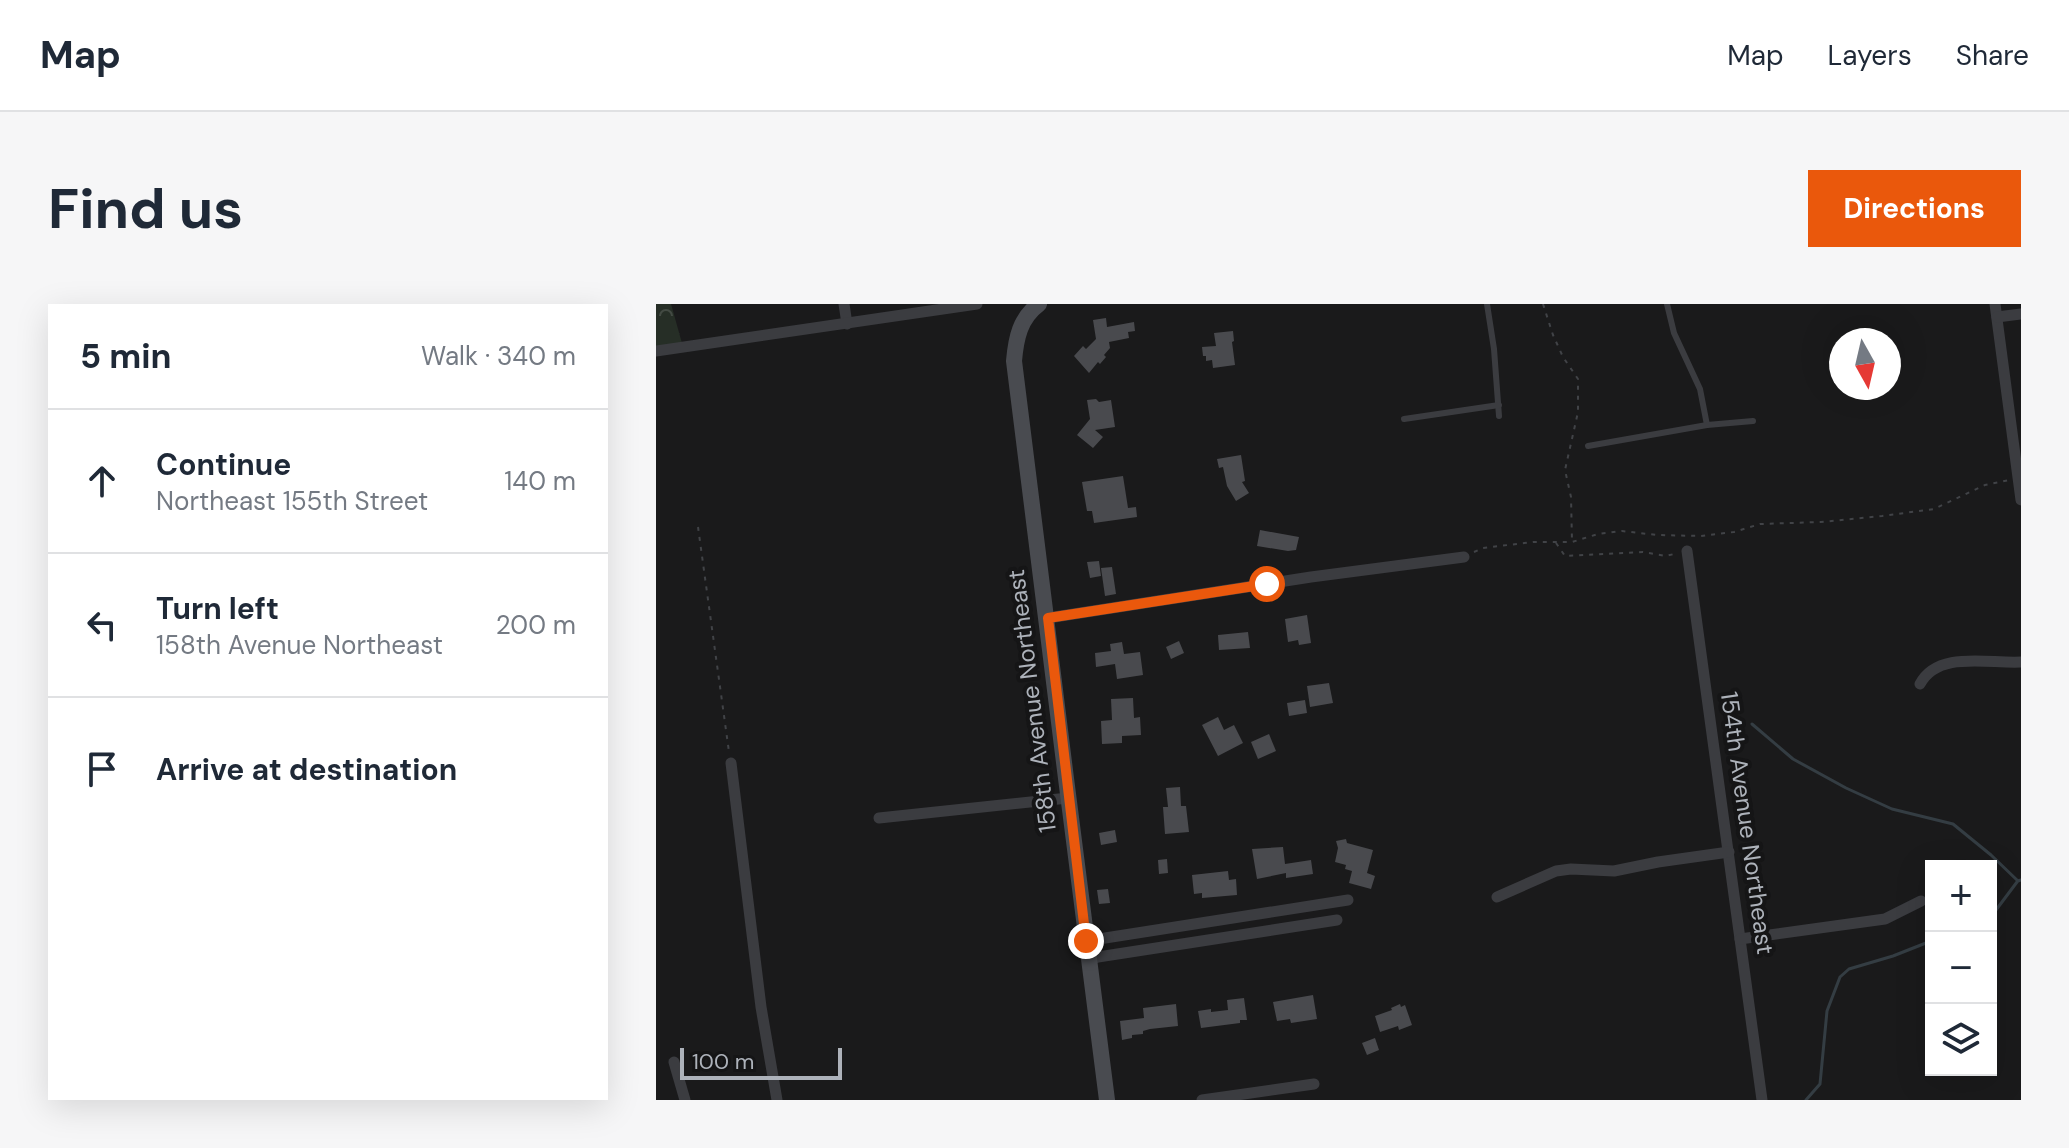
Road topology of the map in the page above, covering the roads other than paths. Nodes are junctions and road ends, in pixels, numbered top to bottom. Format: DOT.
graph roads {
  1 [pos="844,304"];
  2 [pos="977,304"];
  3 [pos="1039,304"];
  4 [pos="1487,304"];
  5 [pos="1667,304"];
  6 [pos="1996,310"];
  7 [pos="2021,314"];
  8 [pos="847,324"];
  9 [pos="656,351"];
  10 [pos="1499,405"];
  11 [pos="1499,416"];
  12 [pos="1404,419"];
  13 [pos="1753,421"];
  14 [pos="1707,425"];
  15 [pos="1588,446"];
  16 [pos="2021,500"];
  17 [pos="1687,551"];
  18 [pos="1464,557"];
  19 [pos="1048,618"];
  20 [pos="2021,662"];
  21 [pos="1920,684"];
  22 [pos="731,763"];
  23 [pos="1068,798"];
  24 [pos="879,818"];
  25 [pos="1729,852"];
  26 [pos="1497,897"];
  27 [pos="1348,900"];
  28 [pos="1921,901"];
  29 [pos="1337,920"];
  30 [pos="1740,939"];
  31 [pos="1086,941"];
  32 [pos="1088,961"];
  33 [pos="674,1062"];
  34 [pos="1314,1084"];
  35 [pos="685,1100"];
  36 [pos="777,1100"];
  37 [pos="1107,1100"];
  38 [pos="1202,1100"];
  39 [pos="1762,1100"];
  1 -- 8 [label="street"];
  2 -- 8 [label="street"];
  3 -- 19 [label="street, 158th Avenue Northeast"];
  4 -- 10 [label="lane"];
  5 -- 14 [label="lane"];
  6 -- 7 [label="street"];
  6 -- 16 [label="street"];
  8 -- 9 [label="street"];
  10 -- 11 [label="lane"];
  10 -- 12 [label="lane"];
  13 -- 14 [label="lane"];
  14 -- 15 [label="lane"];
  17 -- 25 [label="street, 154th Avenue Northeast"];
  18 -- 19 [label="street"];
  19 -- 23 [label="street, 158th Avenue Northeast"];
  20 -- 21 [label="street"];
  22 -- 36 [label="street"];
  23 -- 24 [label="street"];
  23 -- 31 [label="street, 158th Avenue Northeast"];
  25 -- 26 [label="street"];
  25 -- 30 [label="street, 154th Avenue Northeast"];
  27 -- 31 [label="street"];
  28 -- 30 [label="street"];
  29 -- 32 [label="street"];
  30 -- 39 [label="street, 154th Avenue Northeast"];
  31 -- 32 [label="street, 158th Avenue Northeast"];
  32 -- 37 [label="street, 158th Avenue Northeast"];
  33 -- 35 [label="street"];
  34 -- 38 [label="street"];
}
